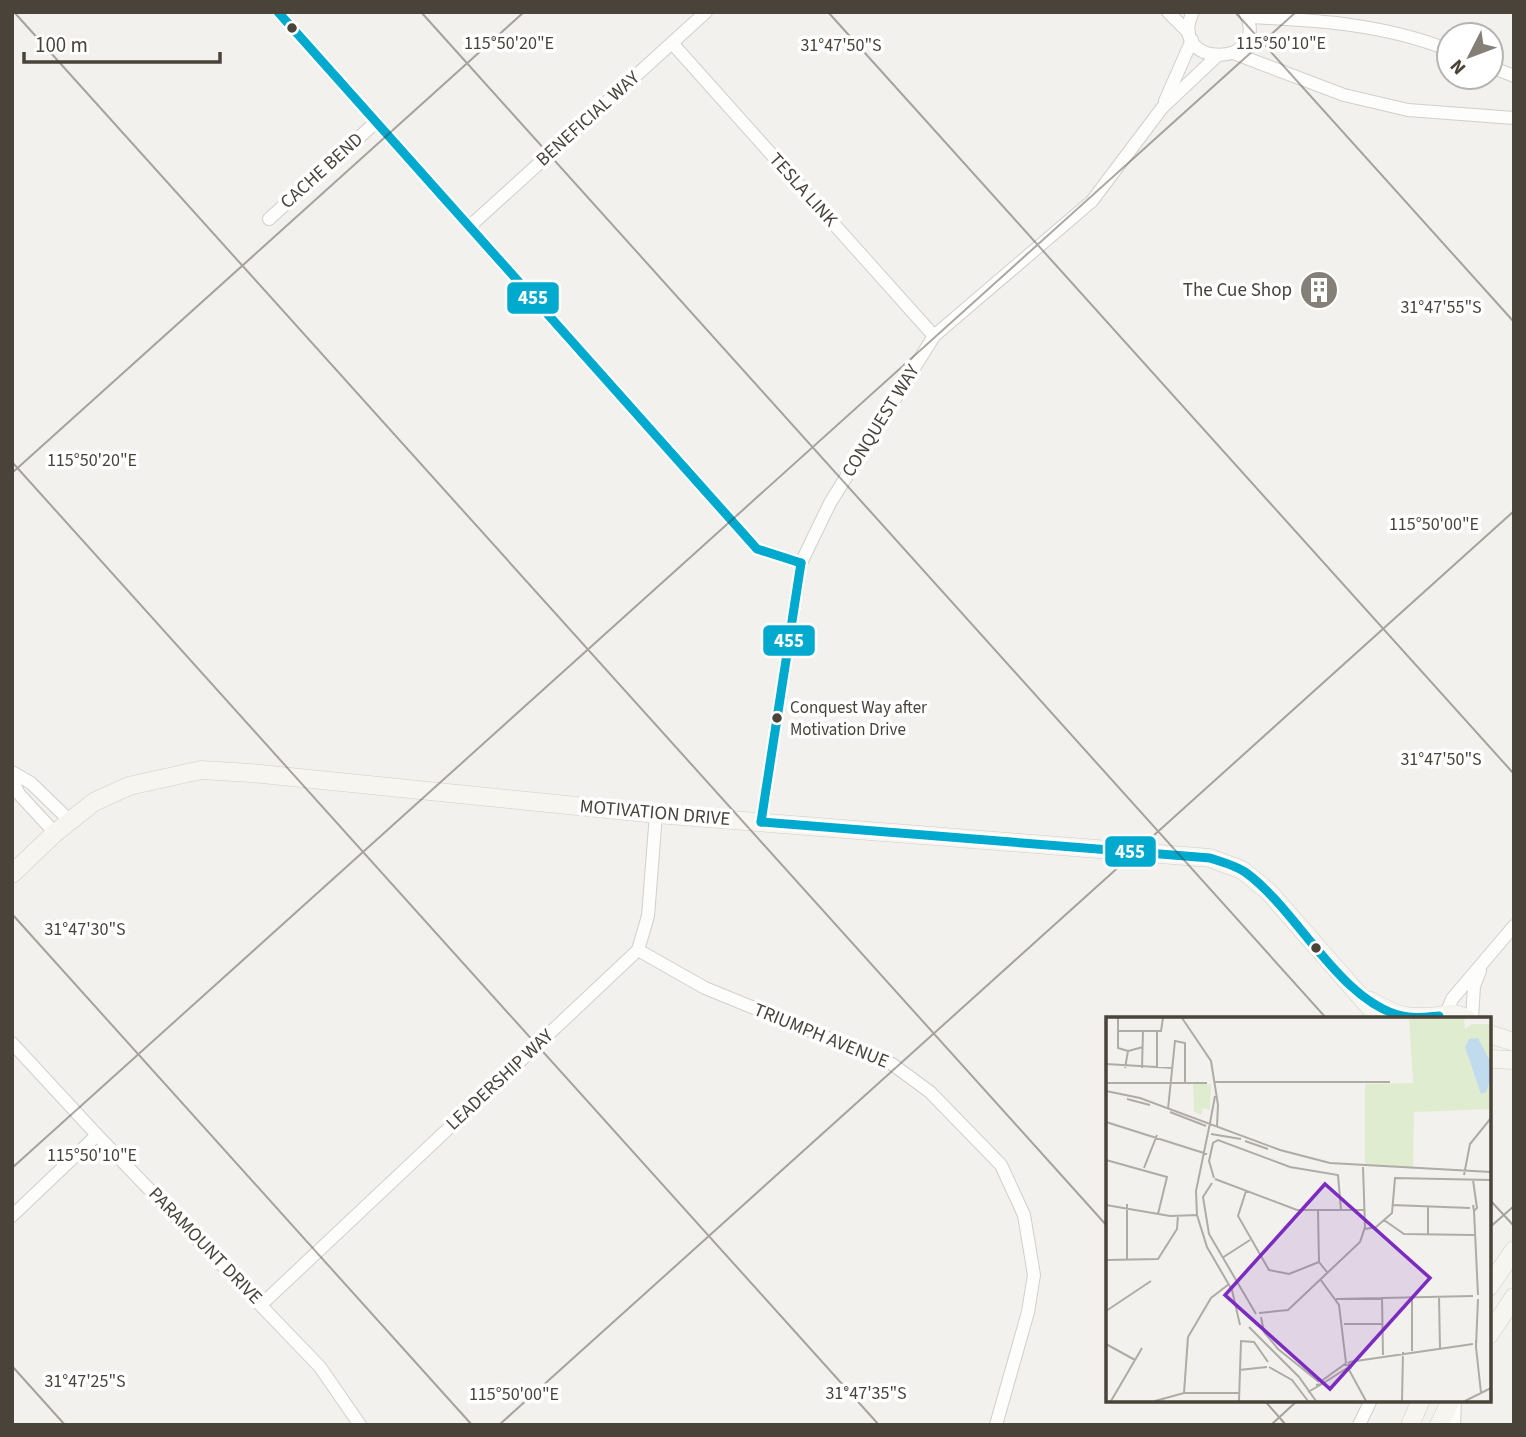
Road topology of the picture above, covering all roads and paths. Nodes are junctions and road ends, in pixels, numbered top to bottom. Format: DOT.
graph roads {
  1 [pos="278,12"];
  2 [pos="706,12"];
  3 [pos="1168,12"];
  4 [pos="1193,12"];
  5 [pos="1246,15"];
  6 [pos="1191,36"];
  7 [pos="672,43"];
  8 [pos="1435,45"];
  9 [pos="1233,53"];
  10 [pos="1216,57"];
  11 [pos="1162,108"];
  12 [pos="1514,118"];
  13 [pos="376,122"];
  14 [pos="269,219"];
  15 [pos="470,226"];
  16 [pos="933,336"];
  17 [pos="802,563"];
  18 [pos="12,772"];
  19 [pos="12,780"];
  20 [pos="656,814"];
  21 [pos="70,821"];
  22 [pos="761,822"];
  23 [pos="55,833"];
  24 [pos="12,874"];
  25 [pos="1514,926"];
  26 [pos="638,950"];
  27 [pos="1483,964"];
  28 [pos="1359,994"];
  29 [pos="1440,1016"];
  30 [pos="1378,1017"];
  31 [pos="1406,1017"];
  32 [pos="1466,1017"];
  33 [pos="1470,1017"];
  34 [pos="1491,1035"];
  35 [pos="1514,1042"];
  36 [pos="12,1044"];
  37 [pos="1491,1059"];
  38 [pos="1514,1060"];
  39 [pos="97,1135"];
  40 [pos="12,1216"];
  41 [pos="1514,1250"];
  42 [pos="1491,1284"];
  43 [pos="1514,1297"];
  44 [pos="262,1304"];
  45 [pos="1491,1332"];
  46 [pos="1370,1402"];
  47 [pos="1420,1402"];
  48 [pos="1452,1402"];
  49 [pos="1453,1402"];
  50 [pos="360,1425"];
  51 [pos="996,1425"];
  52 [pos="1359,1425"];
  53 [pos="1410,1425"];
  54 [pos="1438,1425"];
  55 [pos="1454,1425"];
  1 -- 13 [label="street"];
  2 -- 7 [label="street, BENEFICIAL WAY"];
  3 -- 6 [label="street"];
  4 -- 6 [label="street, CONQUEST WAY"];
  5 -- 8 [label="street"];
  5 -- 9 [label="street"];
  6 -- 10 [label="street"];
  6 -- 11 [label="street, CONQUEST WAY"];
  7 -- 15 [label="street, BENEFICIAL WAY"];
  7 -- 16 [label="street, TESLA LINK"];
  9 -- 10 [label="street"];
  9 -- 12 [label="street"];
  10 -- 11 [label="street, CONQUEST WAY"];
  11 -- 16 [label="street, CONQUEST WAY"];
  13 -- 14 [label="street, CACHE BEND"];
  13 -- 15 [label="street"];
  15 -- 17 [label="street"];
  16 -- 17 [label="street, CONQUEST WAY"];
  17 -- 22 [label="street, CONQUEST WAY"];
  18 -- 21 [label="street"];
  19 -- 23 [label="street"];
  20 -- 21 [label="street, MOTIVATION DRIVE"];
  20 -- 22 [label="street, MOTIVATION DRIVE"];
  20 -- 26 [label="street"];
  21 -- 23 [label="street, MOTIVATION DRIVE"];
  22 -- 28 [label="street, MOTIVATION DRIVE"];
  23 -- 24 [label="street, MOTIVATION DRIVE"];
  25 -- 27 [label="street"];
  26 -- 44 [label="street, LEADERSHIP WAY"];
  26 -- 51 [label="street, TRIUMPH AVENUE"];
  27 -- 29 [label="street"];
  27 -- 33 [label="street"];
  28 -- 30 [label="street, MOTIVATION DRIVE"];
  28 -- 31 [label="street, MOTIVATION DRIVE"];
  29 -- 32 [label="street, MOTIVATION DRIVE"];
  34 -- 35 [label="street"];
  36 -- 39 [label="street, PARAMOUNT DRIVE"];
  37 -- 38 [label="street"];
  39 -- 40 [label="street"];
  39 -- 44 [label="street, PARAMOUNT DRIVE"];
  41 -- 42 [label="street"];
  43 -- 45 [label="street"];
  44 -- 50 [label="street, PARAMOUNT DRIVE"];
  46 -- 52 [label="street"];
  47 -- 53 [label="street"];
  48 -- 54 [label="street"];
  49 -- 55 [label="street"];
}
